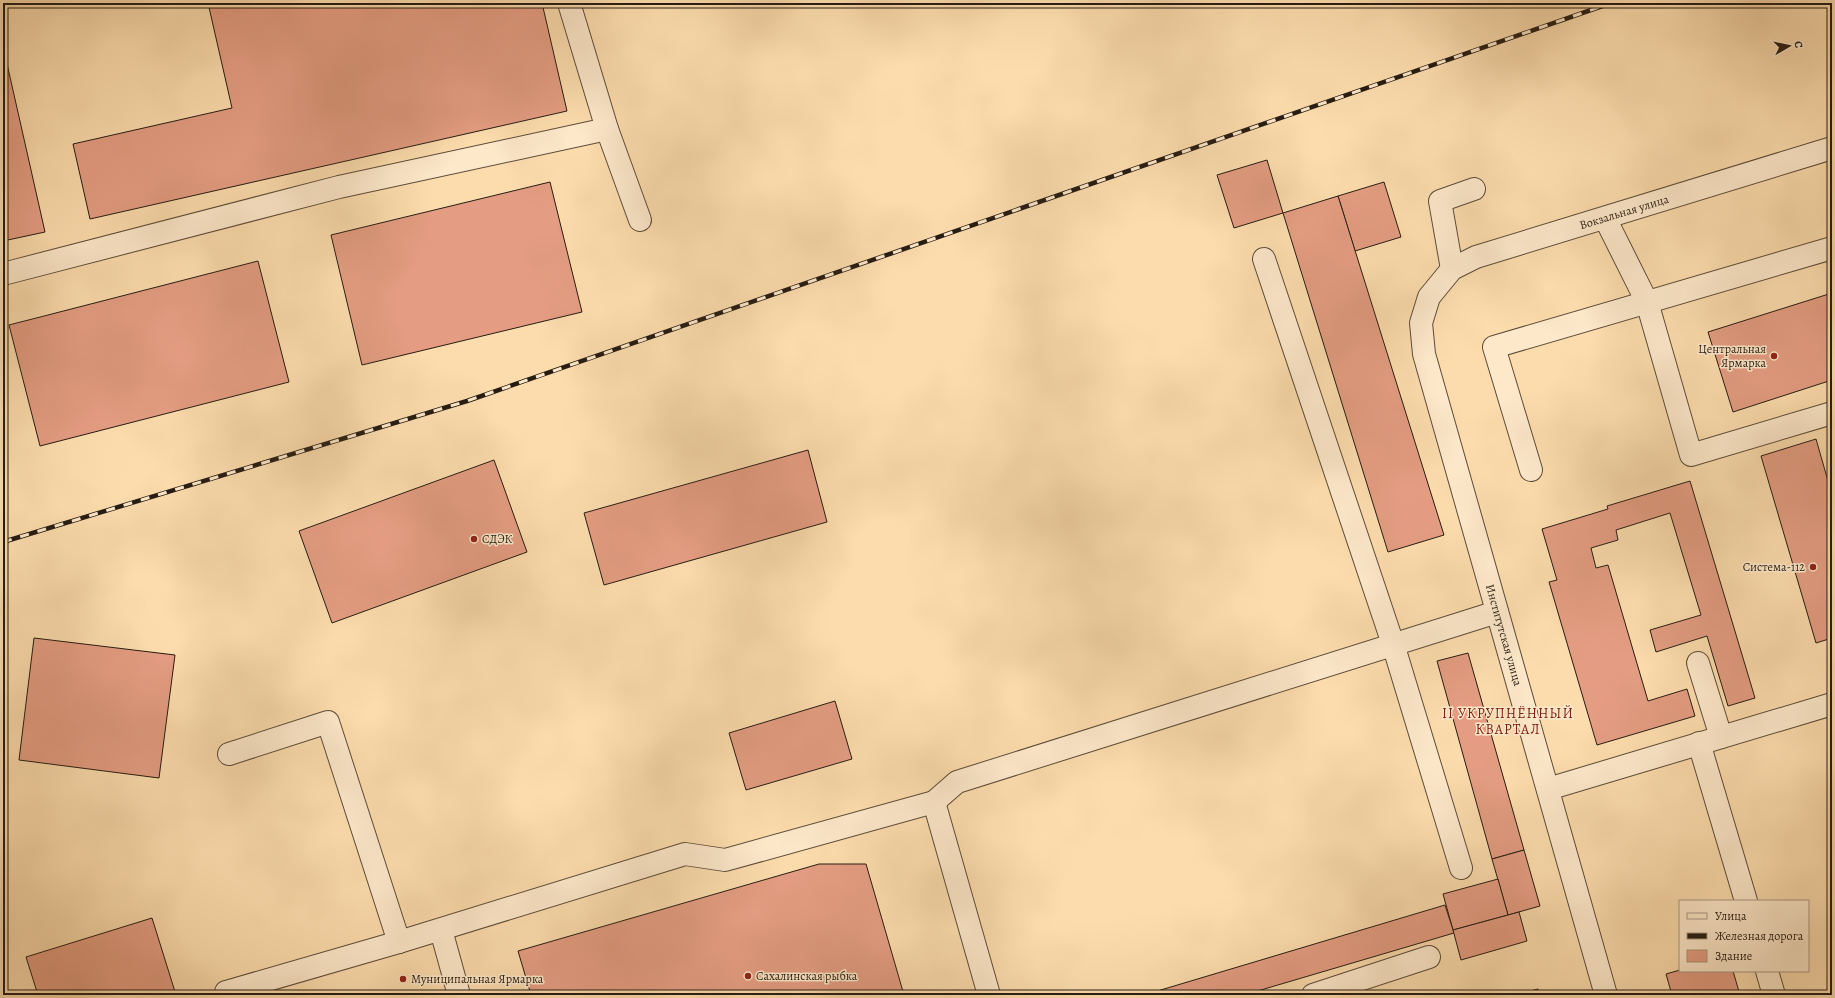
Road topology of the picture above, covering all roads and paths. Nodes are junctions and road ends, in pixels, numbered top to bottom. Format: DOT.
graph roads {
  1 [pos="569,3"];
  2 [pos="607,129"];
  3 [pos="1832,148"];
  4 [pos="1474,189"];
  5 [pos="1605,218"];
  6 [pos="640,220"];
  7 [pos="1832,248"];
  8 [pos="1264,259"];
  9 [pos="1452,269"];
  10 [pos="3,274"];
  11 [pos="1429,297"];
  12 [pos="1647,302"];
  13 [pos="1832,413"];
  14 [pos="1531,470"];
  15 [pos="1497,612"];
  16 [pos="1393,644"];
  17 [pos="1698,663"];
  18 [pos="1832,704"];
  19 [pos="1720,737"];
  20 [pos="1699,743"];
  21 [pos="229,754"];
  22 [pos="1548,789"];
  23 [pos="934,802"];
  24 [pos="1461,868"];
  25 [pos="1746,900"];
  26 [pos="441,930"];
  27 [pos="399,942"];
  28 [pos="1429,957"];
  29 [pos="1767,972"];
  30 [pos="227,995"];
  31 [pos="459,995"];
  32 [pos="989,995"];
  33 [pos="1313,995"];
  34 [pos="1606,995"];
  35 [pos="1774,995"];
  1 -- 2 [label="street"];
  2 -- 6 [label="street"];
  2 -- 10 [label="street"];
  3 -- 5 [label="street, Вокзальная улица"];
  4 -- 9 [label="street"];
  5 -- 9 [label="street, Вокзальная улица"];
  5 -- 12 [label="street"];
  7 -- 12 [label="street"];
  8 -- 16 [label="street"];
  9 -- 11 [label="street, Вокзальная улица"];
  11 -- 15 [label="street, Институтская улица"];
  12 -- 13 [label="street"];
  12 -- 14 [label="street"];
  15 -- 16 [label="street"];
  15 -- 22 [label="street, Институтская улица"];
  16 -- 23 [label="street"];
  16 -- 24 [label="street"];
  17 -- 19 [label="street"];
  18 -- 19 [label="street"];
  19 -- 20 [label="street"];
  20 -- 22 [label="street"];
  20 -- 25 [label="street"];
  21 -- 27 [label="street"];
  22 -- 34 [label="street, Институтская улица"];
  23 -- 26 [label="street"];
  23 -- 32 [label="street"];
  26 -- 27 [label="street"];
  26 -- 31 [label="street"];
  27 -- 30 [label="street"];
  28 -- 33 [label="street"];
  29 -- 35 [label="street"];
}
